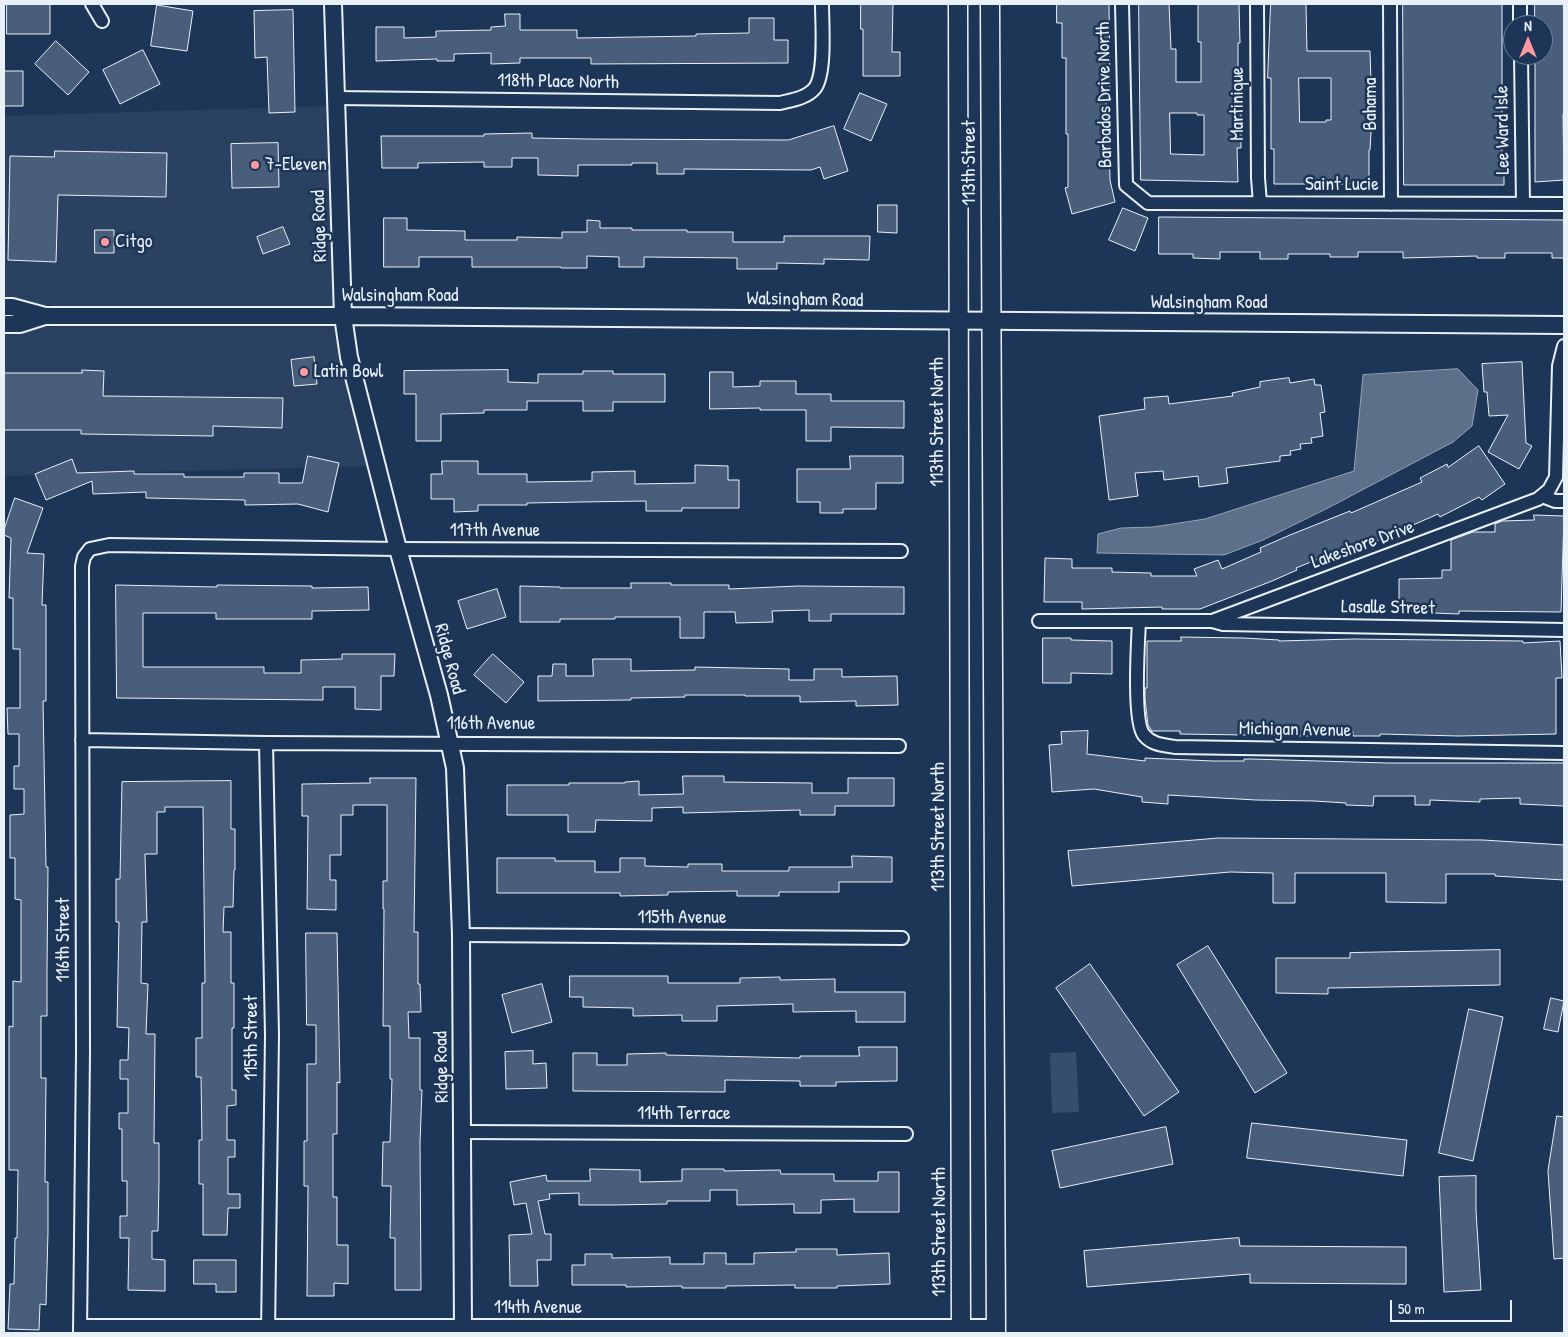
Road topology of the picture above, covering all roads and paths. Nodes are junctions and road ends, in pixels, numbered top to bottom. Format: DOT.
graph roads {
  1 [pos="92,4"];
  2 [pos="333,4"];
  3 [pos="822,4"];
  4 [pos="958,4"];
  5 [pos="990,4"];
  6 [pos="1122,4"];
  7 [pos="1257,4"];
  8 [pos="1390,4"];
  9 [pos="102,22"];
  10 [pos="1521,65"];
  11 [pos="336,98"];
  12 [pos="1126,185"];
  13 [pos="1260,203"];
  14 [pos="1391,204"];
  15 [pos="1523,204"];
  16 [pos="1564,204"];
  17 [pos="4,307"];
  18 [pos="44,316"];
  19 [pos="343,316"];
  20 [pos="959,322"];
  21 [pos="991,322"];
  22 [pos="4,324"];
  23 [pos="1564,325"];
  24 [pos="1564,346"];
  25 [pos="1562,366"];
  26 [pos="1542,496"];
  27 [pos="1564,501"];
  28 [pos="90,549"];
  29 [pos="398,549"];
  30 [pos="901,551"];
  31 [pos="1039,621"];
  32 [pos="1139,621"];
  33 [pos="1212,621"];
  34 [pos="1564,630"];
  35 [pos="82,740"];
  36 [pos="266,743"];
  37 [pos="450,743"];
  38 [pos="899,746"];
  39 [pos="1564,754"];
  40 [pos="461,934"];
  41 [pos="902,938"];
  42 [pos="463,1132"];
  43 [pos="906,1134"];
  44 [pos="80,1329"];
  45 [pos="268,1329"];
  46 [pos="463,1330"];
  47 [pos="961,1330"];
  48 [pos="996,1330"];
  1 -- 9 [label="street"];
  2 -- 11 [label="street, Ridge Road"];
  3 -- 11 [label="street, 118th Place North"];
  4 -- 20 [label="main road, 113th Street"];
  5 -- 21 [label="main road, 113th Street"];
  6 -- 12 [label="street, Barbados Drive North"];
  7 -- 13 [label="street, Martinique"];
  8 -- 14 [label="street, Bahama"];
  10 -- 15 [label="street, Lee Ward Isle"];
  11 -- 19 [label="street, Ridge Road"];
  12 -- 13 [label="street, Saint Lucie"];
  13 -- 14 [label="street, Saint Lucie"];
  14 -- 15 [label="street, Saint Lucie"];
  15 -- 16 [label="street, Saint Lucie"];
  17 -- 18 [label="street, Walsingham Road"];
  18 -- 19 [label="street, Walsingham Road"];
  18 -- 22 [label="street, Walsingham Road"];
  19 -- 20 [label="street, Walsingham Road"];
  19 -- 29 [label="street, Ridge Road"];
  20 -- 21 [label="street, Walsingham Road"];
  20 -- 47 [label="main road, 113th Street North"];
  21 -- 23 [label="street, Walsingham Road"];
  21 -- 48 [label="main road"];
  24 -- 25 [label="street"];
  25 -- 26 [label="street"];
  26 -- 27 [label="street"];
  26 -- 33 [label="street, Lakeshore Drive"];
  28 -- 29 [label="street, 117th Avenue"];
  28 -- 35 [label="street, 116th Street"];
  29 -- 30 [label="street, 117th Avenue"];
  29 -- 37 [label="street, Ridge Road"];
  31 -- 32 [label="street, Lakeshore Drive"];
  32 -- 33 [label="street, Lakeshore Drive"];
  32 -- 39 [label="street, Michigan Avenue"];
  33 -- 34 [label="street, Lasalle Street"];
  35 -- 36 [label="street, 116th Avenue"];
  35 -- 44 [label="street, 116th Street"];
  36 -- 37 [label="street, 116th Avenue"];
  36 -- 45 [label="street, 115th Street"];
  37 -- 38 [label="street, 116th Avenue"];
  37 -- 40 [label="street, Ridge Road"];
  40 -- 41 [label="street, 115th Avenue"];
  40 -- 42 [label="street, Ridge Road"];
  42 -- 43 [label="street, 114th Terrace"];
  42 -- 46 [label="street, Ridge Road"];
  44 -- 45 [label="street, 114th Avenue"];
  45 -- 46 [label="street, 114th Avenue"];
  46 -- 47 [label="street, 114th Avenue"];
  47 -- 48 [label="street, 114th Avenue"];
}
